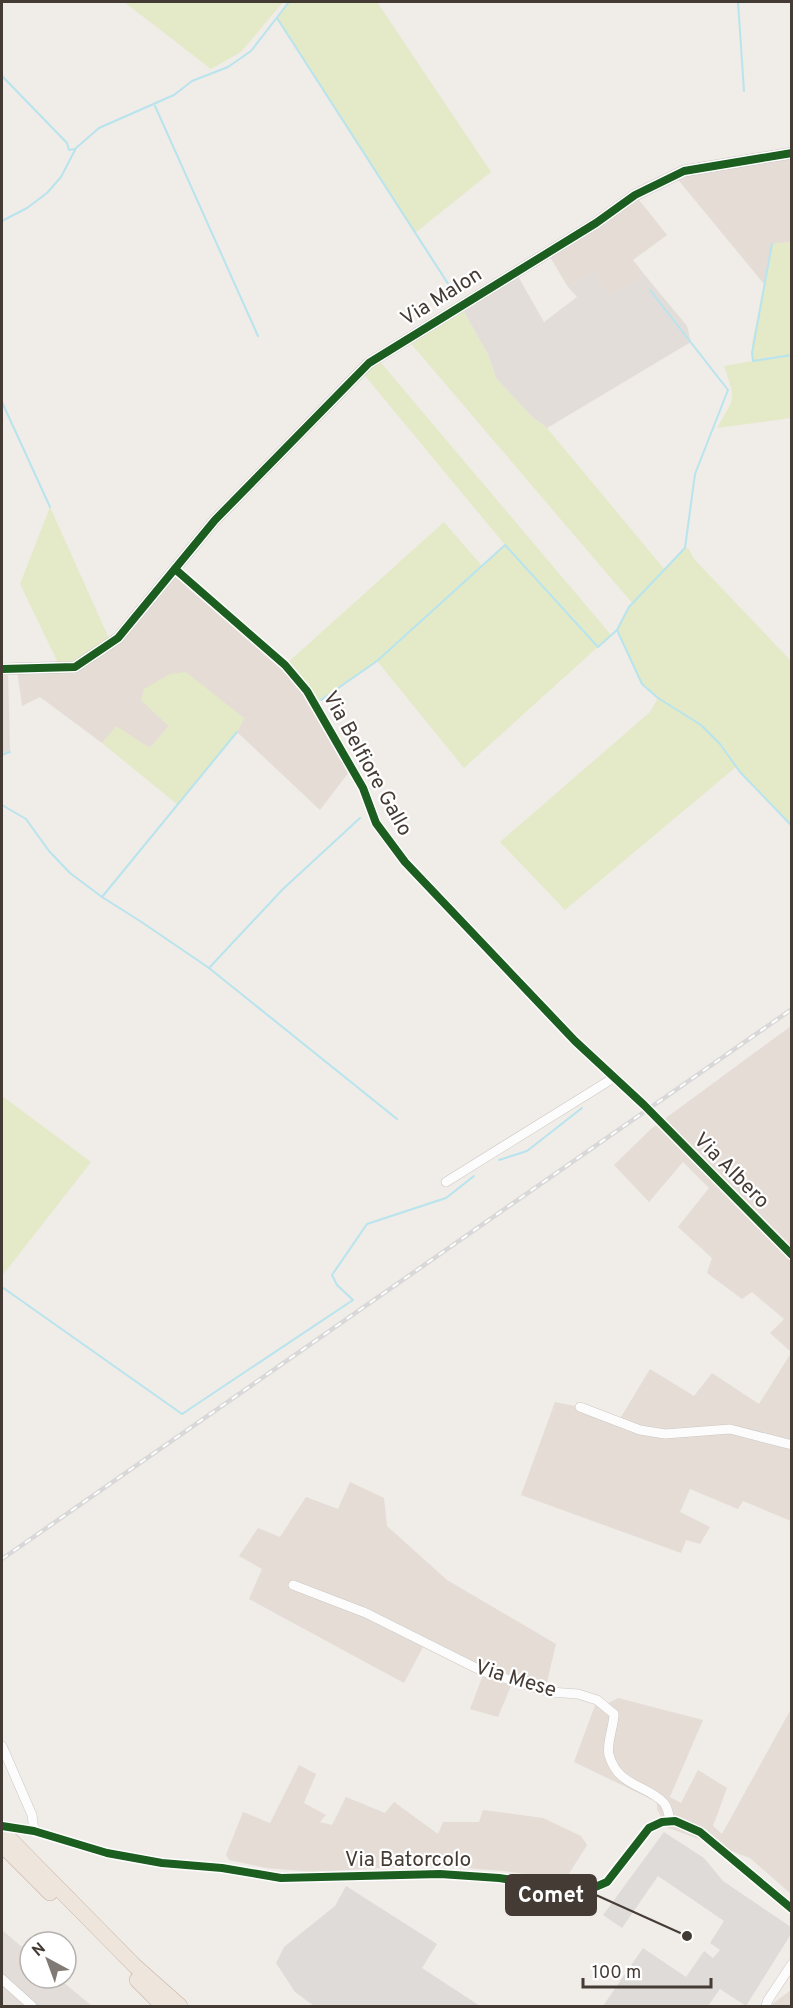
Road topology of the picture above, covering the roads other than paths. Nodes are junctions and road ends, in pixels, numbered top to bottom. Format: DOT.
graph roads {
  1 [pos="792,153"];
  2 [pos="175,569"];
  3 [pos="2,669"];
  4 [pos="615,1077"];
  5 [pos="648,1109"];
  6 [pos="446,1182"];
  7 [pos="792,1255"];
  8 [pos="580,1407"];
  9 [pos="792,1444"];
  10 [pos="293,1585"];
  11 [pos="2,1746"];
  12 [pos="670,1821"];
  13 [pos="3,1829"];
  14 [pos="34,1832"];
  15 [pos="2,1845"];
  16 [pos="792,1909"];
  17 [pos="792,1964"];
  18 [pos="135,1966"];
  19 [pos="2,1979"];
  20 [pos="32,2007"];
  21 [pos="164,2007"];
  22 [pos="180,2007"];
  23 [pos="192,2007"];
  24 [pos="766,2007"];
  1 -- 2 [label="street, Via Malon"];
  2 -- 3 [label="street"];
  2 -- 4 [label="street, Via Belfiore Gallo"];
  4 -- 5 [label="street, Via Belfiore Gallo"];
  4 -- 6 [label="street"];
  5 -- 7 [label="street, Via Albero"];
  8 -- 9 [label="street"];
  10 -- 12 [label="street, Via Mese"];
  11 -- 14 [label="street"];
  12 -- 14 [label="street, Via Batorcolo"];
  12 -- 16 [label="street"];
  13 -- 14 [label="street, Via Batorcolo"];
  13 -- 18 [label="highway"];
  15 -- 21 [label="highway"];
  17 -- 24 [label="street"];
  18 -- 22 [label="highway"];
  18 -- 23 [label="highway"];
  19 -- 20 [label="street"];
}
